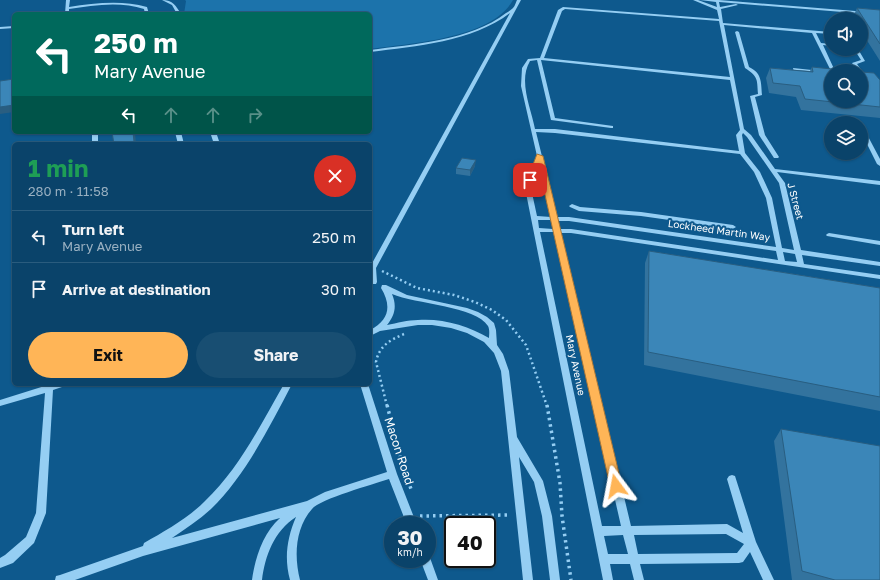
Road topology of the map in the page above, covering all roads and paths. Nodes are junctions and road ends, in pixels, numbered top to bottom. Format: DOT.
graph roads {
  1 [pos="68,0"];
  2 [pos="164,0"];
  3 [pos="519,0"];
  4 [pos="695,0"];
  5 [pos="702,0"];
  6 [pos="718,1"];
  7 [pos="744,3"];
  8 [pos="516,6"];
  9 [pos="68,8"];
  10 [pos="718,9"];
  11 [pos="67,12"];
  12 [pos="147,12"];
  13 [pos="178,12"];
  14 [pos="880,14"];
  15 [pos="722,22"];
  16 [pos="12,27"];
  17 [pos="0,28"];
  18 [pos="737,32"];
  19 [pos="814,32"];
  20 [pos="824,33"];
  21 [pos="820,44"];
  22 [pos="824,44"];
  23 [pos="372,51"];
  24 [pos="860,56"];
  25 [pos="540,59"];
  26 [pos="829,64"];
  27 [pos="855,64"];
  28 [pos="824,71"];
  29 [pos="797,76"];
  30 [pos="732,79"];
  31 [pos="562,121"];
  32 [pos="611,127"];
  33 [pos="534,130"];
  34 [pos="742,130"];
  35 [pos="560,132"];
  36 [pos="868,141"];
  37 [pos="742,154"];
  38 [pos="539,156"];
  39 [pos="776,157"];
  40 [pos="880,164"];
  41 [pos="773,170"];
  42 [pos="880,183"];
  43 [pos="572,206"];
  44 [pos="534,218"];
  45 [pos="555,218"];
  46 [pos="733,227"];
  47 [pos="537,230"];
  48 [pos="558,230"];
  49 [pos="829,236"];
  50 [pos="880,243"];
  51 [pos="779,249"];
  52 [pos="799,252"];
  53 [pos="782,262"];
  54 [pos="880,264"];
  55 [pos="801,266"];
  56 [pos="880,278"];
  57 [pos="372,282"];
  58 [pos="384,287"];
  59 [pos="380,328"];
  60 [pos="372,333"];
  61 [pos="408,333"];
  62 [pos="493,346"];
  63 [pos="56,386"];
  64 [pos="287,386"];
  65 [pos="365,386"];
  66 [pos="49,388"];
  67 [pos="0,403"];
  68 [pos="513,438"];
  69 [pos="392,474"];
  70 [pos="732,479"];
  71 [pos="410,492"];
  72 [pos="309,505"];
  73 [pos="507,515"];
  74 [pos="408,516"];
  75 [pos="436,519"];
  76 [pos="626,530"];
  77 [pos="598,531"];
  78 [pos="751,543"];
  79 [pos="143,551"];
  80 [pos="604,559"];
  81 [pos="634,559"];
  82 [pos="0,563"];
  83 [pos="428,568"];
  84 [pos="60,580"];
  85 [pos="257,580"];
  86 [pos="295,580"];
  87 [pos="433,580"];
  88 [pos="528,580"];
  89 [pos="555,580"];
  90 [pos="608,580"];
  91 [pos="639,580"];
  92 [pos="769,580"];
  1 -- 9 [label="street"];
  2 -- 13 [label="street"];
  3 -- 8 [label="street"];
  4 -- 10 [label="street"];
  5 -- 6 [label="street"];
  6 -- 7 [label="street"];
  6 -- 10 [label="street, J Street"];
  7 -- 10 [label="street"];
  7 -- 14 [label="street"];
  8 -- 23 [label="street"];
  8 -- 57 [label="street"];
  9 -- 11 [label="street"];
  9 -- 12 [label="street"];
  10 -- 15 [label="street, J Street"];
  15 -- 19 [label="street"];
  15 -- 25 [label="street"];
  15 -- 30 [label="street, J Street"];
  16 -- 17 [label="street"];
  18 -- 39 [label="street"];
  19 -- 20 [label="street"];
  19 -- 21 [label="street"];
  21 -- 22 [label="street"];
  21 -- 26 [label="street"];
  24 -- 27 [label="street"];
  25 -- 30 [label="street"];
  25 -- 31 [label="street"];
  25 -- 33 [label="street, Mary Avenue"];
  28 -- 29 [label="street"];
  30 -- 34 [label="street, J Street"];
  31 -- 32 [label="street"];
  31 -- 35 [label="street"];
  33 -- 35 [label="street"];
  33 -- 38 [label="street, Mary Avenue"];
  34 -- 37 [label="street, J Street"];
  34 -- 41 [label="street, J Street"];
  35 -- 37 [label="street"];
  36 -- 40 [label="street"];
  37 -- 51 [label="street, J Street"];
  38 -- 44 [label="street, Mary Avenue"];
  38 -- 45 [label="street, Mary Avenue"];
  41 -- 42 [label="street"];
  41 -- 52 [label="street, J Street"];
  43 -- 46 [label="street"];
  44 -- 45 [label="street, Lockheed Martin Way"];
  44 -- 47 [label="street, Mary Avenue"];
  45 -- 48 [label="street, Mary Avenue"];
  45 -- 51 [label="street, Lockheed Martin Way"];
  47 -- 48 [label="street"];
  47 -- 77 [label="street, Mary Avenue"];
  48 -- 53 [label="street"];
  48 -- 76 [label="street, Mary Avenue"];
  49 -- 50 [label="street"];
  51 -- 52 [label="street, Lockheed Martin Way"];
  51 -- 53 [label="street, J Street"];
  52 -- 54 [label="street, Lockheed Martin Way"];
  52 -- 55 [label="street, J Street"];
  53 -- 55 [label="street"];
  55 -- 56 [label="street"];
  57 -- 58 [label="street"];
  58 -- 59 [label="street"];
  58 -- 62 [label="street"];
  59 -- 60 [label="street"];
  59 -- 62 [label="street"];
  61 -- 71 [label="path"];
  62 -- 68 [label="street"];
  63 -- 66 [label="street"];
  64 -- 79 [label="street"];
  65 -- 69 [label="street, Macon Road"];
  66 -- 67 [label="street"];
  66 -- 82 [label="street"];
  68 -- 88 [label="street"];
  68 -- 89 [label="street"];
  69 -- 72 [label="street"];
  69 -- 74 [label="street, Macon Road"];
  70 -- 78 [label="street"];
  72 -- 79 [label="street"];
  72 -- 85 [label="street"];
  72 -- 86 [label="street"];
  73 -- 75 [label="path"];
  76 -- 77 [label="street"];
  76 -- 78 [label="street"];
  76 -- 81 [label="street, Mary Avenue"];
  77 -- 80 [label="street, Mary Avenue"];
  78 -- 81 [label="street"];
  78 -- 92 [label="street"];
  79 -- 84 [label="street"];
  80 -- 81 [label="street"];
  80 -- 90 [label="street, Mary Avenue"];
  81 -- 91 [label="street, Mary Avenue"];
  83 -- 87 [label="street"];
}
